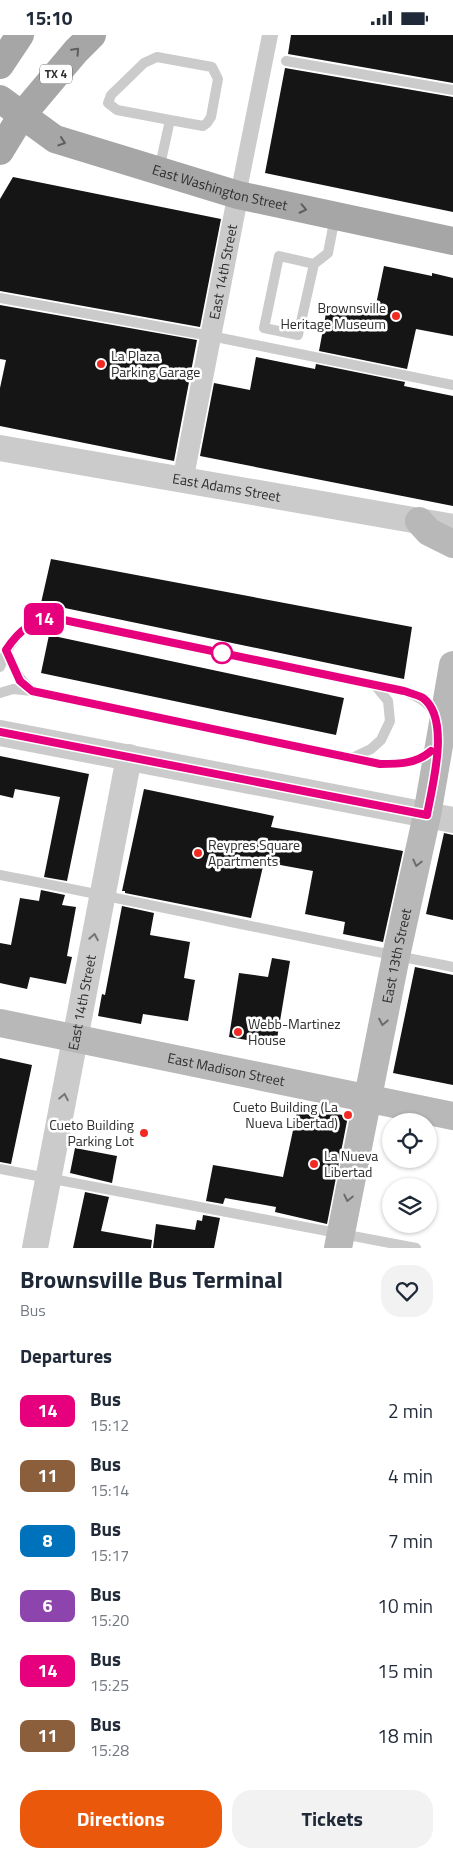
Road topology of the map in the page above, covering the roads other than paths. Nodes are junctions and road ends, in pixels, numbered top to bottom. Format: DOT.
graph roads {
  1 [pos="20,35"];
  2 [pos="92,35"];
  3 [pos="270,35"];
  4 [pos="286,61"];
  5 [pos="0,65"];
  6 [pos="453,91"];
  7 [pos="0,99"];
  8 [pos="22,115"];
  9 [pos="170,120"];
  10 [pos="0,151"];
  11 [pos="159,171"];
  12 [pos="238,195"];
  13 [pos="335,216"];
  14 [pos="453,241"];
  15 [pos="314,264"];
  16 [pos="0,298"];
  17 [pos="274,330"];
  18 [pos="211,336"];
  19 [pos="270,348"];
  20 [pos="453,385"];
  21 [pos="0,448"];
  22 [pos="183,479"];
  23 [pos="420,521"];
  24 [pos="453,527"];
  25 [pos="453,544"];
  26 [pos="6,650"];
  27 [pos="0,667"];
  28 [pos="452,671"];
  29 [pos="375,685"];
  30 [pos="32,691"];
  31 [pos="0,693"];
  32 [pos="0,733"];
  33 [pos="439,745"];
  34 [pos="129,757"];
  35 [pos="352,758"];
  36 [pos="440,818"];
  37 [pos="0,875"];
  38 [pos="102,894"];
  39 [pos="396,956"];
  40 [pos="453,967"];
  41 [pos="0,1023"];
  42 [pos="76,1038"];
  43 [pos="369,1098"];
  44 [pos="453,1116"];
  45 [pos="0,1169"];
  46 [pos="49,1179"];
  47 [pos="339,1241"];
  48 [pos="35,1248"];
  49 [pos="416,1248"];
  1 -- 5 [label="main road"];
  8 -- 2 [label="main road, TX 4, one-way"];
  3 -- 12 [label="street, East 14th Street"];
  4 -- 6 [label="lane"];
  7 -- 8 [label="main road, East Washington Street"];
  8 -- 10 [label="main road, TX 4"];
  8 -- 11 [label="main road, East Washington Street, one-way"];
  9 -- 9 [label="lane"];
  9 -- 11 [label="lane"];
  11 -- 12 [label="main road, East Washington Street"];
  12 -- 13 [label="main road, East Washington Street, one-way"];
  12 -- 18 [label="street, East 14th Street"];
  13 -- 14 [label="main road, East Washington Street"];
  13 -- 15 [label="lane"];
  15 -- 17 [label="lane"];
  15 -- 17 [label="lane"];
  16 -- 18 [label="lane"];
  17 -- 19 [label="lane"];
  18 -- 19 [label="lane"];
  18 -- 22 [label="street, East 14th Street"];
  19 -- 20 [label="lane"];
  21 -- 22 [label="street, East Adams Street"];
  22 -- 23 [label="street, East Adams Street"];
  23 -- 24 [label="street, East Adams Street"];
  23 -- 25 [label="main road"];
  26 -- 27 [label="lane"];
  26 -- 29 [label="lane"];
  26 -- 30 [label="lane"];
  28 -- 33 [label="main road, East 13th Street"];
  29 -- 33 [label="lane"];
  29 -- 35 [label="lane"];
  30 -- 31 [label="lane"];
  30 -- 35 [label="lane"];
  32 -- 34 [label="street"];
  33 -- 35 [label="lane"];
  33 -- 36 [label="main road, East 13th Street"];
  34 -- 36 [label="street"];
  34 -- 38 [label="street, East 14th Street"];
  36 -- 39 [label="main road, East 13th Street, one-way"];
  37 -- 38 [label="lane"];
  38 -- 39 [label="lane"];
  42 -- 38 [label="street, East 14th Street, one-way"];
  39 -- 40 [label="lane"];
  39 -- 43 [label="main road, East 13th Street, one-way"];
  41 -- 42 [label="main road, East Madison Street"];
  42 -- 43 [label="main road, East Madison Street"];
  46 -- 42 [label="street, East 14th Street, one-way"];
  43 -- 44 [label="main road, East Madison Street"];
  43 -- 47 [label="main road, East 13th Street, one-way"];
  45 -- 46 [label="lane"];
  46 -- 47 [label="lane"];
  46 -- 48 [label="street, East 14th Street"];
  47 -- 49 [label="lane"];
}
